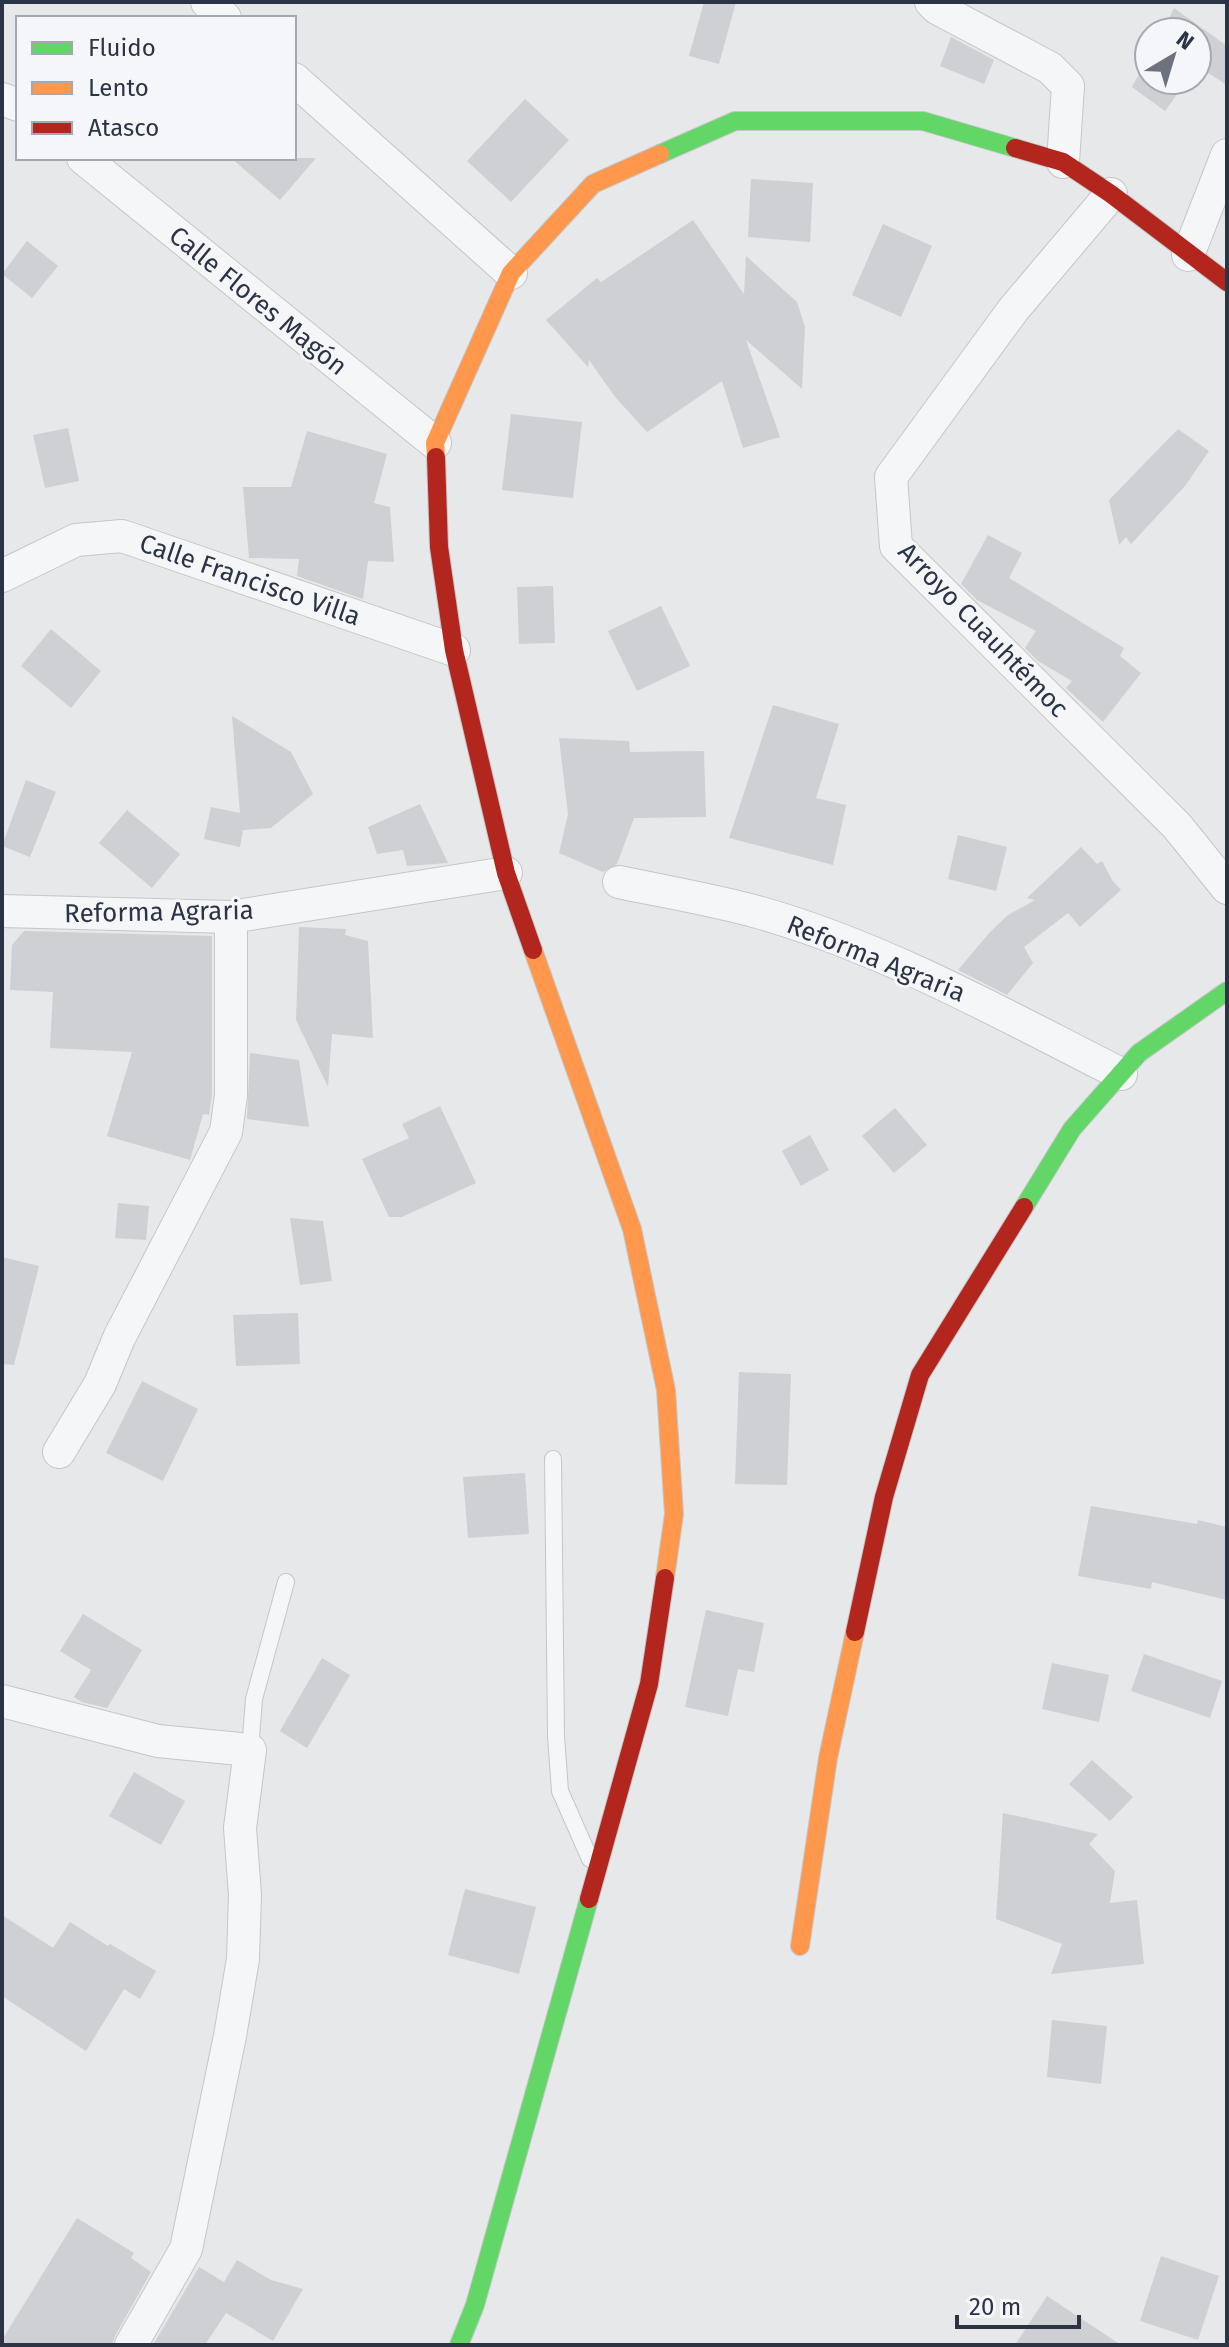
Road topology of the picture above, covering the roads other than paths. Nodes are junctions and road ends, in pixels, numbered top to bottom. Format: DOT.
graph roads {
  1 [pos="207,2"];
  2 [pos="931,2"];
  3 [pos="223,16"];
  4 [pos="296,81"];
  5 [pos="1227,155"];
  6 [pos="85,160"];
  7 [pos="1063,162"];
  8 [pos="1111,194"];
  9 [pos="1188,255"];
  10 [pos="511,273"];
  11 [pos="1227,282"];
  12 [pos="435,443"];
  13 [pos="2,576"];
  14 [pos="454,650"];
  15 [pos="506,873"];
  16 [pos="619,882"];
  17 [pos="1227,888"];
  18 [pos="2,911"];
  19 [pos="231,917"];
  20 [pos="1227,991"];
  21 [pos="1121,1074"];
  22 [pos="59,1452"];
  23 [pos="553,1459"];
  24 [pos="286,1582"];
  25 [pos="2,1701"];
  26 [pos="250,1750"];
  27 [pos="596,1874"];
  28 [pos="800,1946"];
  29 [pos="131,2345"];
  30 [pos="459,2345"];
  1 -- 3 [label="street"];
  2 -- 7 [label="street"];
  4 -- 10 [label="street"];
  5 -- 9 [label="street"];
  6 -- 12 [label="street, Calle Flores Magón"];
  7 -- 8 [label="main road"];
  7 -- 10 [label="main road"];
  8 -- 9 [label="main road"];
  8 -- 17 [label="street, Arroyo Cuauhtémoc"];
  9 -- 11 [label="main road"];
  10 -- 12 [label="main road"];
  12 -- 14 [label="main road"];
  13 -- 14 [label="street, Calle Francisco Villa"];
  14 -- 15 [label="main road"];
  15 -- 19 [label="street, Reforma Agraria"];
  15 -- 27 [label="main road"];
  16 -- 21 [label="street, Reforma Agraria"];
  18 -- 19 [label="street, Reforma Agraria"];
  19 -- 22 [label="street"];
  20 -- 21 [label="main road"];
  21 -- 28 [label="main road"];
  23 -- 27 [label="lane"];
  24 -- 26 [label="lane"];
  25 -- 26 [label="street"];
  26 -- 29 [label="street"];
  27 -- 30 [label="main road"];
}
